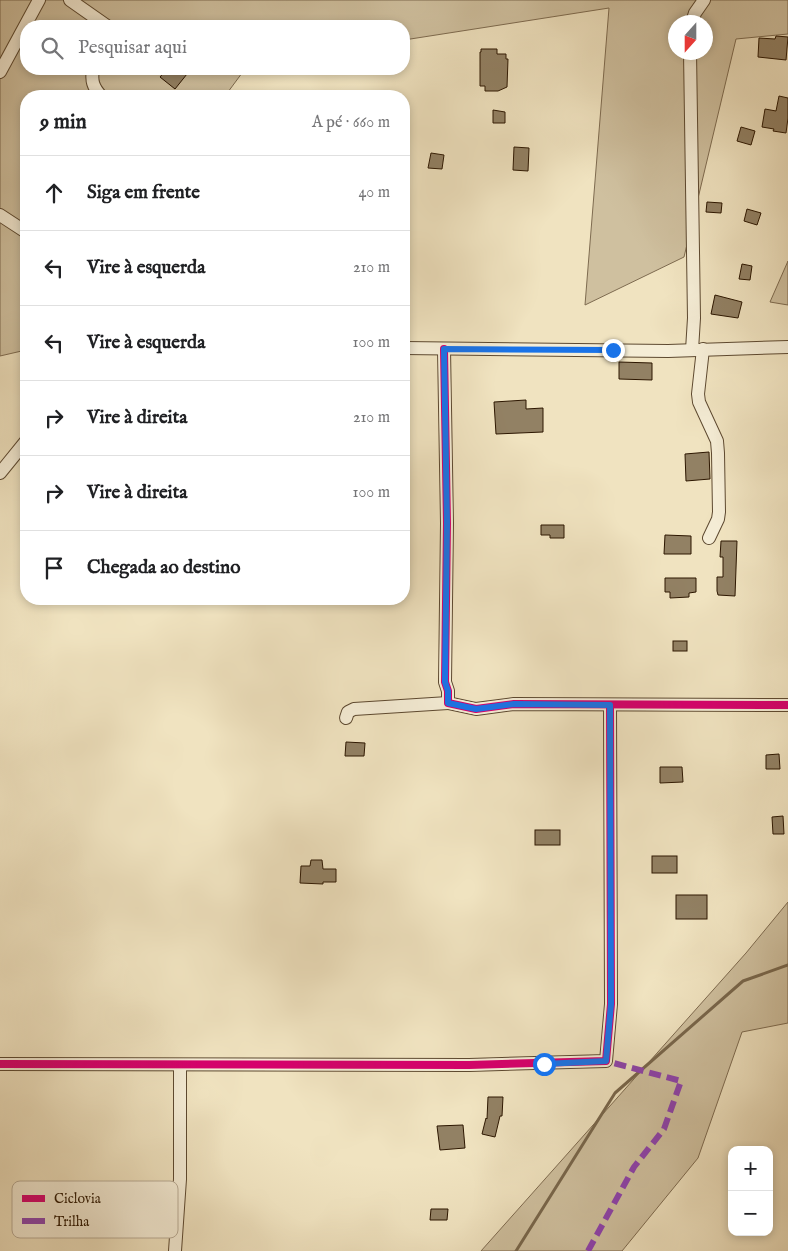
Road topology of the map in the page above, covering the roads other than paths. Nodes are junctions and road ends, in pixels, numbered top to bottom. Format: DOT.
graph roads {
  1 [pos="38,0"];
  2 [pos="70,0"];
  3 [pos="704,0"];
  4 [pos="694,15"];
  5 [pos="27,20"];
  6 [pos="98,20"];
  7 [pos="20,34"];
  8 [pos="690,60"];
  9 [pos="0,72"];
  10 [pos="92,75"];
  11 [pos="95,90"];
  12 [pos="0,215"];
  13 [pos="20,228"];
  14 [pos="788,347"];
  15 [pos="410,348"];
  16 [pos="444,349"];
  17 [pos="697,349"];
  18 [pos="20,448"];
  19 [pos="0,472"];
  20 [pos="708,538"];
  21 [pos="448,703"];
  22 [pos="610,705"];
  23 [pos="788,705"];
  24 [pos="346,718"];
  25 [pos="0,1064"];
  26 [pos="180,1065"];
  27 [pos="178,1208"];
  28 [pos="176,1238"];
  29 [pos="175,1251"];
  1 -- 5 [label="street"];
  2 -- 6 [label="street"];
  3 -- 4 [label="street"];
  7 -- 9 [label="street"];
  8 -- 17 [label="street"];
  10 -- 11 [label="street"];
  12 -- 13 [label="street"];
  14 -- 17 [label="street"];
  15 -- 16 [label="street"];
  16 -- 17 [label="street"];
  16 -- 21 [label="street"];
  17 -- 20 [label="street"];
  18 -- 19 [label="street"];
  21 -- 22 [label="street"];
  21 -- 24 [label="street"];
  22 -- 23 [label="street"];
  22 -- 26 [label="street"];
  25 -- 26 [label="street"];
  26 -- 27 [label="street"];
  28 -- 29 [label="street"];
}
